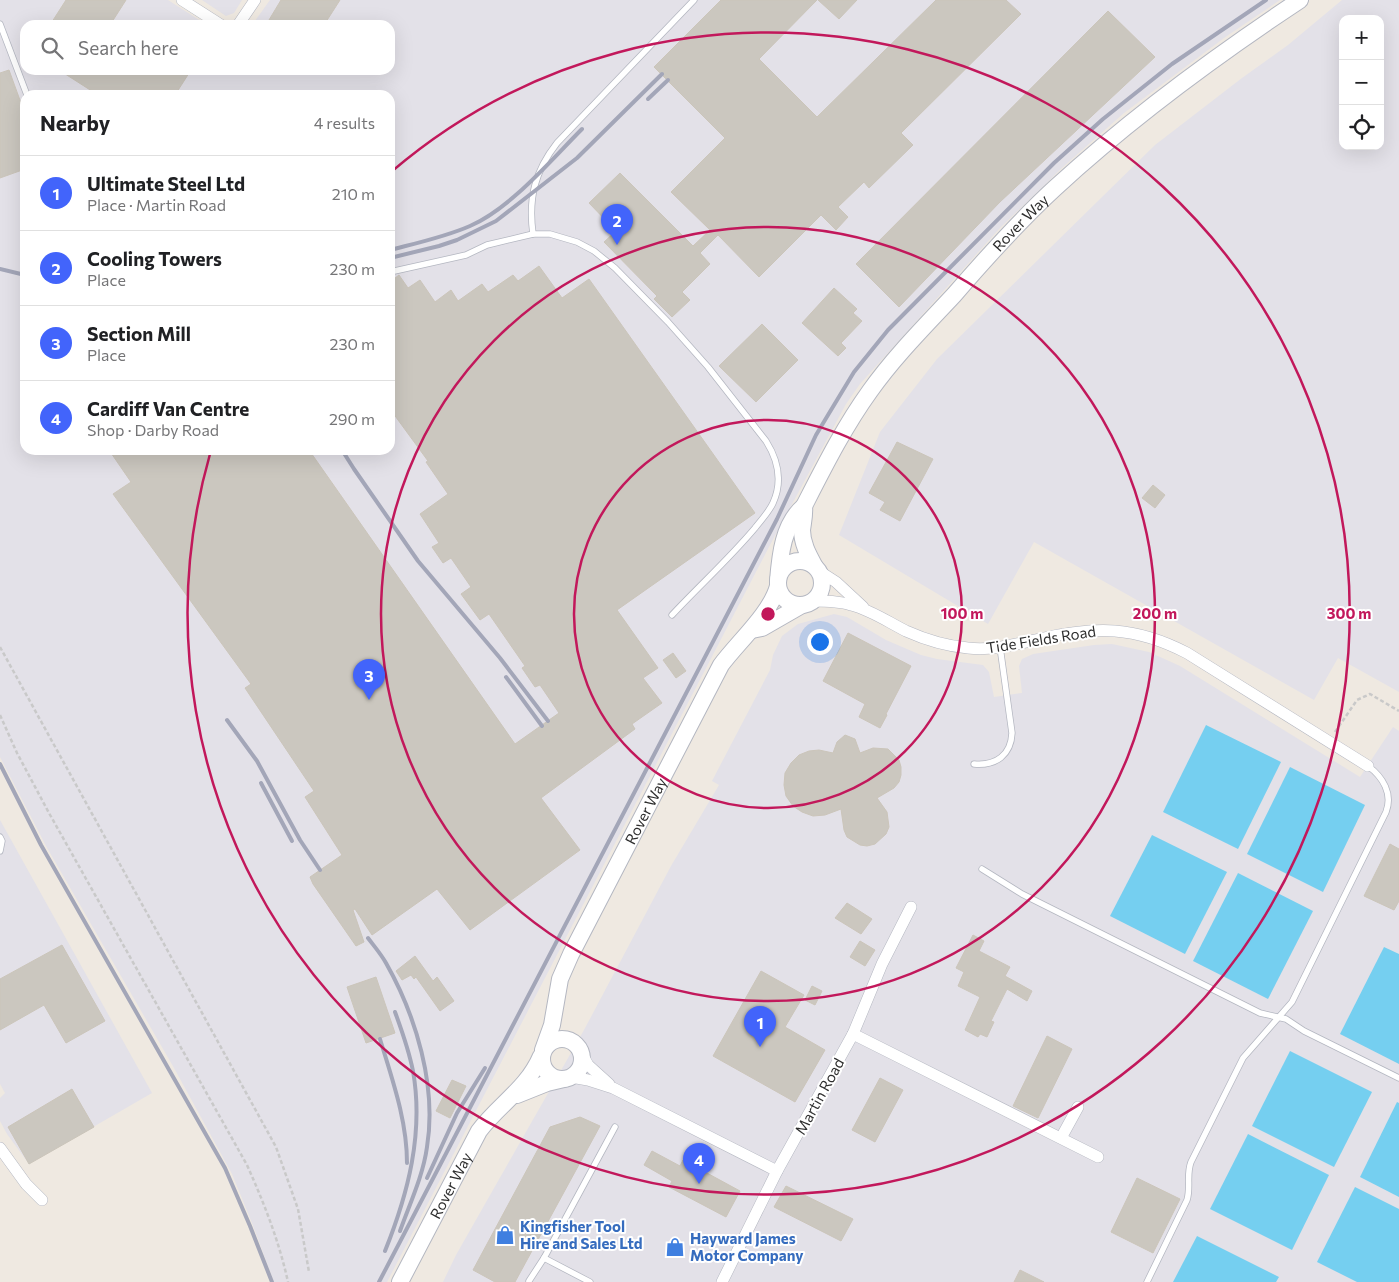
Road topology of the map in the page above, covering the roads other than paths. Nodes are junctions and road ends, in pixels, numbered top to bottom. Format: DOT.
graph roads {
  1 [pos="182,0"];
  2 [pos="255,0"];
  3 [pos="694,0"];
  4 [pos="1300,0"];
  5 [pos="213,20"];
  6 [pos="241,20"];
  7 [pos="0,24"];
  8 [pos="25,90"];
  9 [pos="533,234"];
  10 [pos="395,271"];
  11 [pos="804,506"];
  12 [pos="817,568"];
  13 [pos="778,583"];
  14 [pos="808,603"];
  15 [pos="866,610"];
  16 [pos="672,615"];
  17 [pos="752,630"];
  18 [pos="1000,647"];
  19 [pos="974,764"];
  20 [pos="1368,766"];
  21 [pos="0,837"];
  22 [pos="0,851"];
  23 [pos="982,869"];
  24 [pos="912,908"];
  25 [pos="557,999"];
  26 [pos="1278,1017"];
  27 [pos="853,1034"];
  28 [pos="577,1048"];
  29 [pos="542,1053"];
  30 [pos="567,1078"];
  31 [pos="1399,1078"];
  32 [pos="612,1088"];
  33 [pos="512,1097"];
  34 [pos="1078,1107"];
  35 [pos="615,1127"];
  36 [pos="1061,1138"];
  37 [pos="0,1148"];
  38 [pos="1098,1157"];
  39 [pos="777,1171"];
  40 [pos="42,1200"];
  41 [pos="544,1258"];
  42 [pos="529,1281"];
  43 [pos="400,1282"];
  44 [pos="590,1282"];
  45 [pos="722,1282"];
  46 [pos="1147,1282"];
  1 -- 5 [label="street"];
  2 -- 6 [label="street"];
  3 -- 9 [label="lane"];
  4 -- 11 [label="street, Rover Way"];
  7 -- 8 [label="lane"];
  9 -- 10 [label="lane"];
  9 -- 16 [label="lane"];
  11 -- 12 [label="street, Rover Way"];
  11 -- 13 [label="street, Rover Way"];
  12 -- 13 [label="street"];
  12 -- 14 [label="street"];
  12 -- 15 [label="street, Tide Fields Road"];
  13 -- 14 [label="street"];
  13 -- 17 [label="street, Rover Way"];
  14 -- 15 [label="street, Tide Fields Road"];
  14 -- 17 [label="street, Rover Way"];
  15 -- 18 [label="street, Tide Fields Road"];
  17 -- 25 [label="street, Rover Way"];
  18 -- 19 [label="lane"];
  18 -- 20 [label="street, Tide Fields Road"];
  20 -- 26 [label="lane"];
  21 -- 22 [label="lane"];
  23 -- 26 [label="lane"];
  24 -- 27 [label="street, Martin Road"];
  25 -- 28 [label="street, Rover Way"];
  25 -- 29 [label="street, Rover Way"];
  26 -- 31 [label="lane"];
  26 -- 46 [label="lane"];
  27 -- 36 [label="street"];
  27 -- 39 [label="street, Martin Road"];
  28 -- 29 [label="street"];
  28 -- 30 [label="street"];
  28 -- 32 [label="street"];
  29 -- 30 [label="street"];
  29 -- 33 [label="street, Rover Way"];
  30 -- 32 [label="street"];
  30 -- 33 [label="street, Rover Way"];
  32 -- 39 [label="street"];
  33 -- 43 [label="street, Rover Way"];
  34 -- 36 [label="street"];
  35 -- 41 [label="lane"];
  36 -- 38 [label="street"];
  37 -- 40 [label="street"];
  39 -- 45 [label="street, Martin Road"];
  41 -- 42 [label="lane"];
  41 -- 44 [label="lane"];
}
